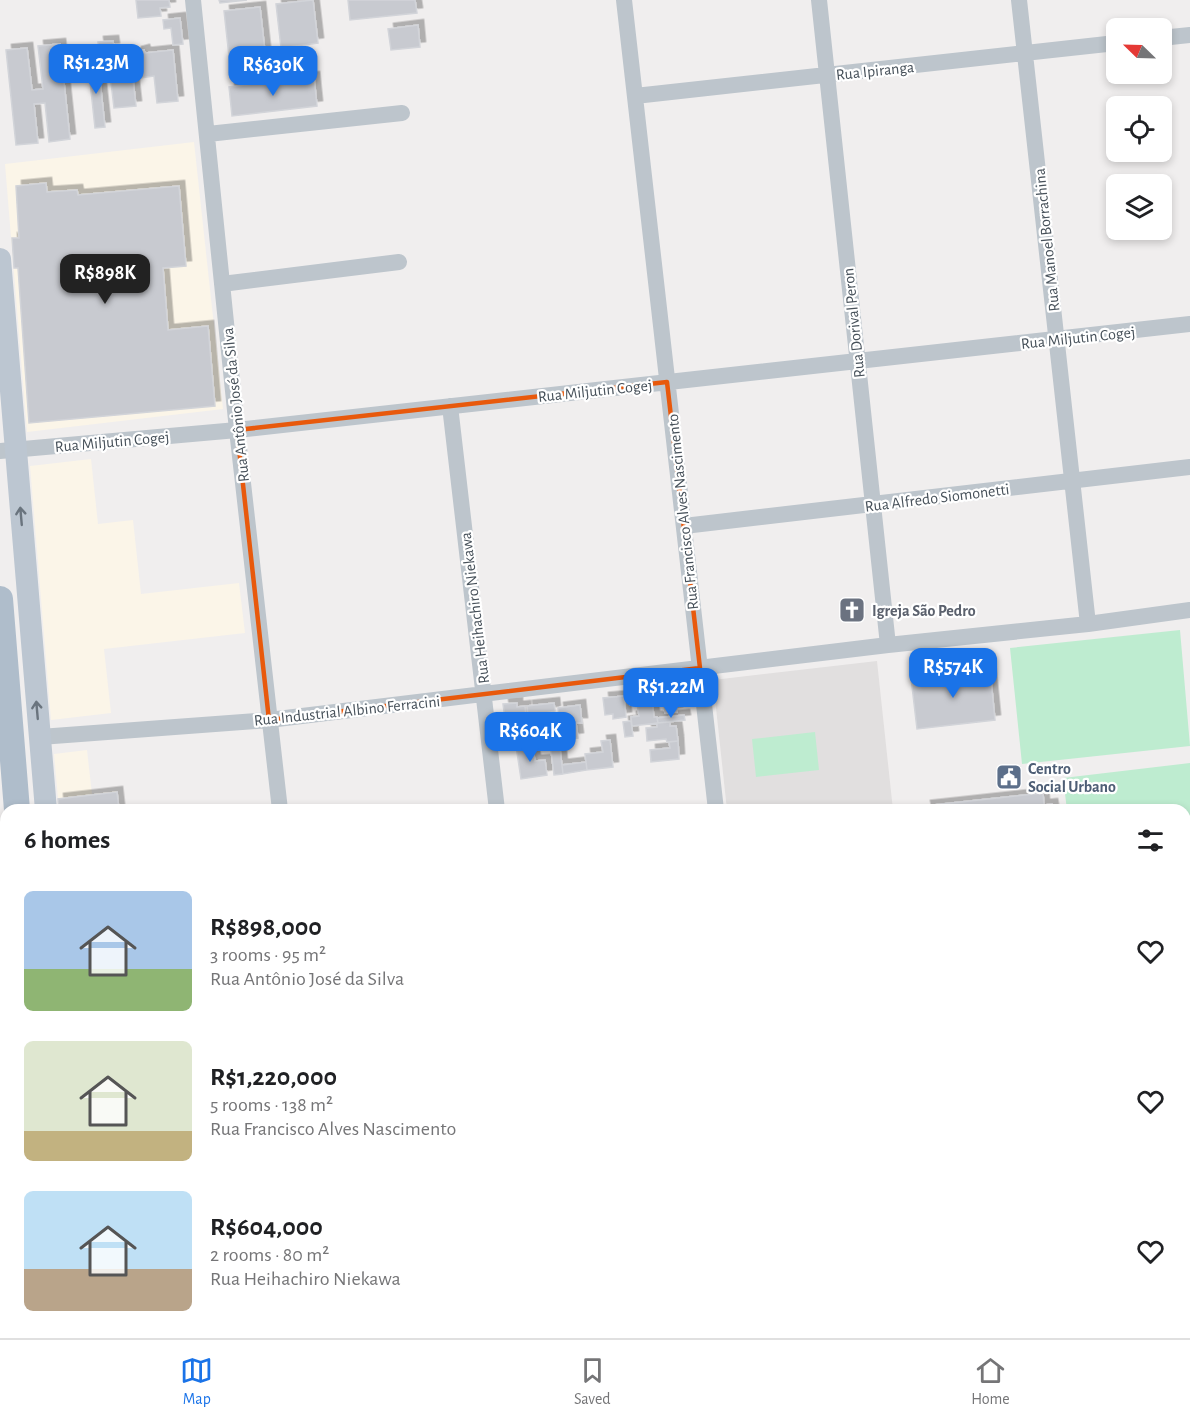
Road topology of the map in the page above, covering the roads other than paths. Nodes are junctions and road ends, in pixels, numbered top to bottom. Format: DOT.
graph roads {
  1 [pos="193,0"];
  2 [pos="624,0"];
  3 [pos="819,0"];
  4 [pos="1019,0"];
  5 [pos="1190,35"];
  6 [pos="1172,37"];
  7 [pos="1106,44"];
  8 [pos="1025,54"];
  9 [pos="827,76"];
  10 [pos="635,96"];
  11 [pos="402,113"];
  12 [pos="208,134"];
  13 [pos="0,259"];
  14 [pos="399,262"];
  15 [pos="222,284"];
  16 [pos="1190,324"];
  17 [pos="1057,339"];
  18 [pos="858,361"];
  19 [pos="667,382"];
  20 [pos="450,406"];
  21 [pos="237,430"];
  22 [pos="8,450"];
  23 [pos="1190,467"];
  24 [pos="1072,480"];
  25 [pos="873,505"];
  26 [pos="684,526"];
  27 [pos="0,599"];
  28 [pos="1190,610"];
  29 [pos="1088,624"];
  30 [pos="888,645"];
  31 [pos="700,668"];
  32 [pos="484,695"];
  33 [pos="269,720"];
  34 [pos="40,737"];
  35 [pos="17,804"];
  36 [pos="46,804"];
  37 [pos="279,804"];
  38 [pos="497,804"];
  39 [pos="715,804"];
  1 -- 12 [label="street, Rua Antônio José da Silva"];
  2 -- 10 [label="street, Rua Francisco Alves Nascimento"];
  3 -- 9 [label="street, Rua Dorival Peron"];
  4 -- 8 [label="street, Rua Manoel Borrachina"];
  5 -- 6 [label="street"];
  7 -- 8 [label="street, Rua Ipiranga"];
  8 -- 9 [label="street, Rua Ipiranga"];
  8 -- 17 [label="street, Rua Manoel Borrachina"];
  9 -- 10 [label="street, Rua Ipiranga"];
  9 -- 18 [label="street, Rua Dorival Peron"];
  10 -- 19 [label="street, Rua Francisco Alves Nascimento"];
  11 -- 12 [label="street"];
  12 -- 15 [label="street, Rua Antônio José da Silva"];
  13 -- 22 [label="street"];
  14 -- 15 [label="street"];
  15 -- 21 [label="street, Rua Antônio José da Silva"];
  16 -- 17 [label="street, Rua Miljutin Cogej"];
  17 -- 18 [label="street, Rua Miljutin Cogej"];
  17 -- 24 [label="street, Rua Manoel Borrachina"];
  18 -- 19 [label="street, Rua Miljutin Cogej"];
  18 -- 25 [label="street, Rua Dorival Peron"];
  19 -- 20 [label="street, Rua Miljutin Cogej"];
  19 -- 26 [label="street, Rua Francisco Alves Nascimento"];
  20 -- 21 [label="street, Rua Miljutin Cogej"];
  20 -- 32 [label="street, Rua Heihachiro Niekawa"];
  21 -- 22 [label="street, Rua Miljutin Cogej"];
  21 -- 33 [label="street, Rua Antônio José da Silva"];
  34 -- 22 [label="street, one-way"];
  23 -- 24 [label="street, Rua Alfredo Siomonetti"];
  24 -- 25 [label="street, Rua Alfredo Siomonetti"];
  24 -- 29 [label="street, Rua Manoel Borrachina"];
  25 -- 26 [label="street, Rua Alfredo Siomonetti"];
  25 -- 30 [label="street, Rua Dorival Peron"];
  26 -- 31 [label="street, Rua Francisco Alves Nascimento"];
  27 -- 35 [label="main road"];
  28 -- 29 [label="street, Rua Industrial Albino Ferracini"];
  29 -- 30 [label="street, Rua Industrial Albino Ferracini"];
  30 -- 31 [label="street, Rua Industrial Albino Ferracini"];
  31 -- 32 [label="street, Rua Industrial Albino Ferracini"];
  31 -- 39 [label="street, Rua Francisco Alves Nascimento"];
  32 -- 33 [label="street, Rua Industrial Albino Ferracini"];
  32 -- 38 [label="street, Rua Heihachiro Niekawa"];
  33 -- 34 [label="street, Rua Industrial Albino Ferracini"];
  33 -- 37 [label="street, Rua Antônio José da Silva"];
  34 -- 36 [label="street"];
}
